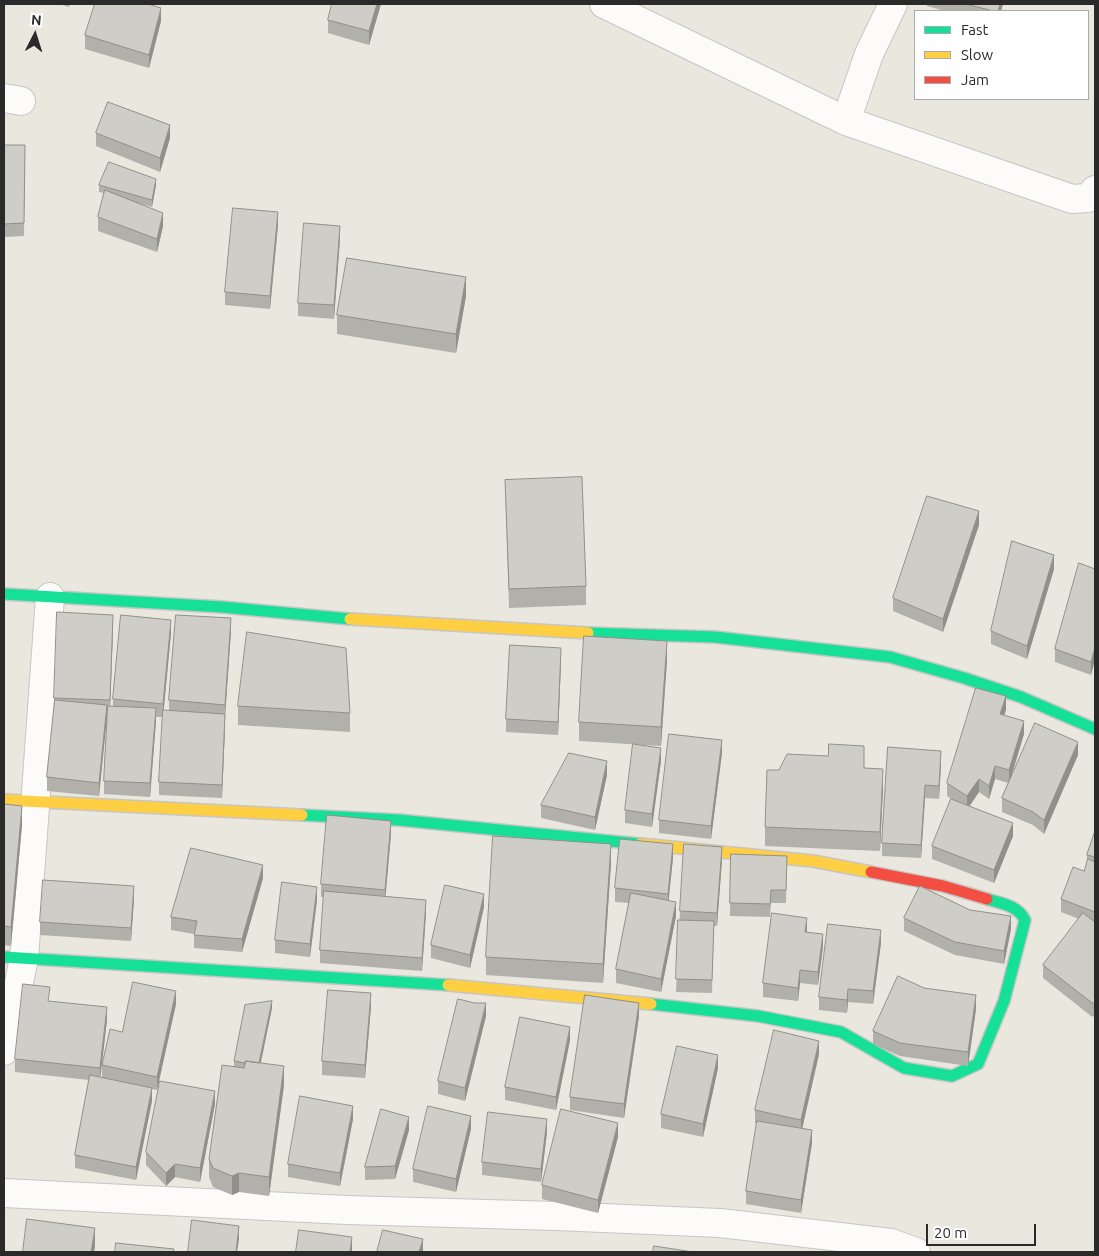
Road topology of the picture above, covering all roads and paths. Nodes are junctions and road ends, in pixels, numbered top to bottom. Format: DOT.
graph roads {
  1 [pos="604,4"];
  2 [pos="893,4"];
  3 [pos="846,121"];
  4 [pos="1095,190"];
  5 [pos="4,594"];
  6 [pos="50,597"];
  7 [pos="1095,729"];
  8 [pos="4,800"];
  9 [pos="35,802"];
  10 [pos="14,958"];
  11 [pos="4,1051"];
  12 [pos="4,1193"];
  13 [pos="916,1252"];
  1 -- 3 [label="street"];
  2 -- 3 [label="street"];
  3 -- 4 [label="street"];
  5 -- 6 [label="street"];
  6 -- 7 [label="street"];
  6 -- 9 [label="street"];
  8 -- 9 [label="street"];
  9 -- 10 [label="street"];
  9 -- 10 [label="street"];
  10 -- 11 [label="street"];
  12 -- 13 [label="street"];
}
